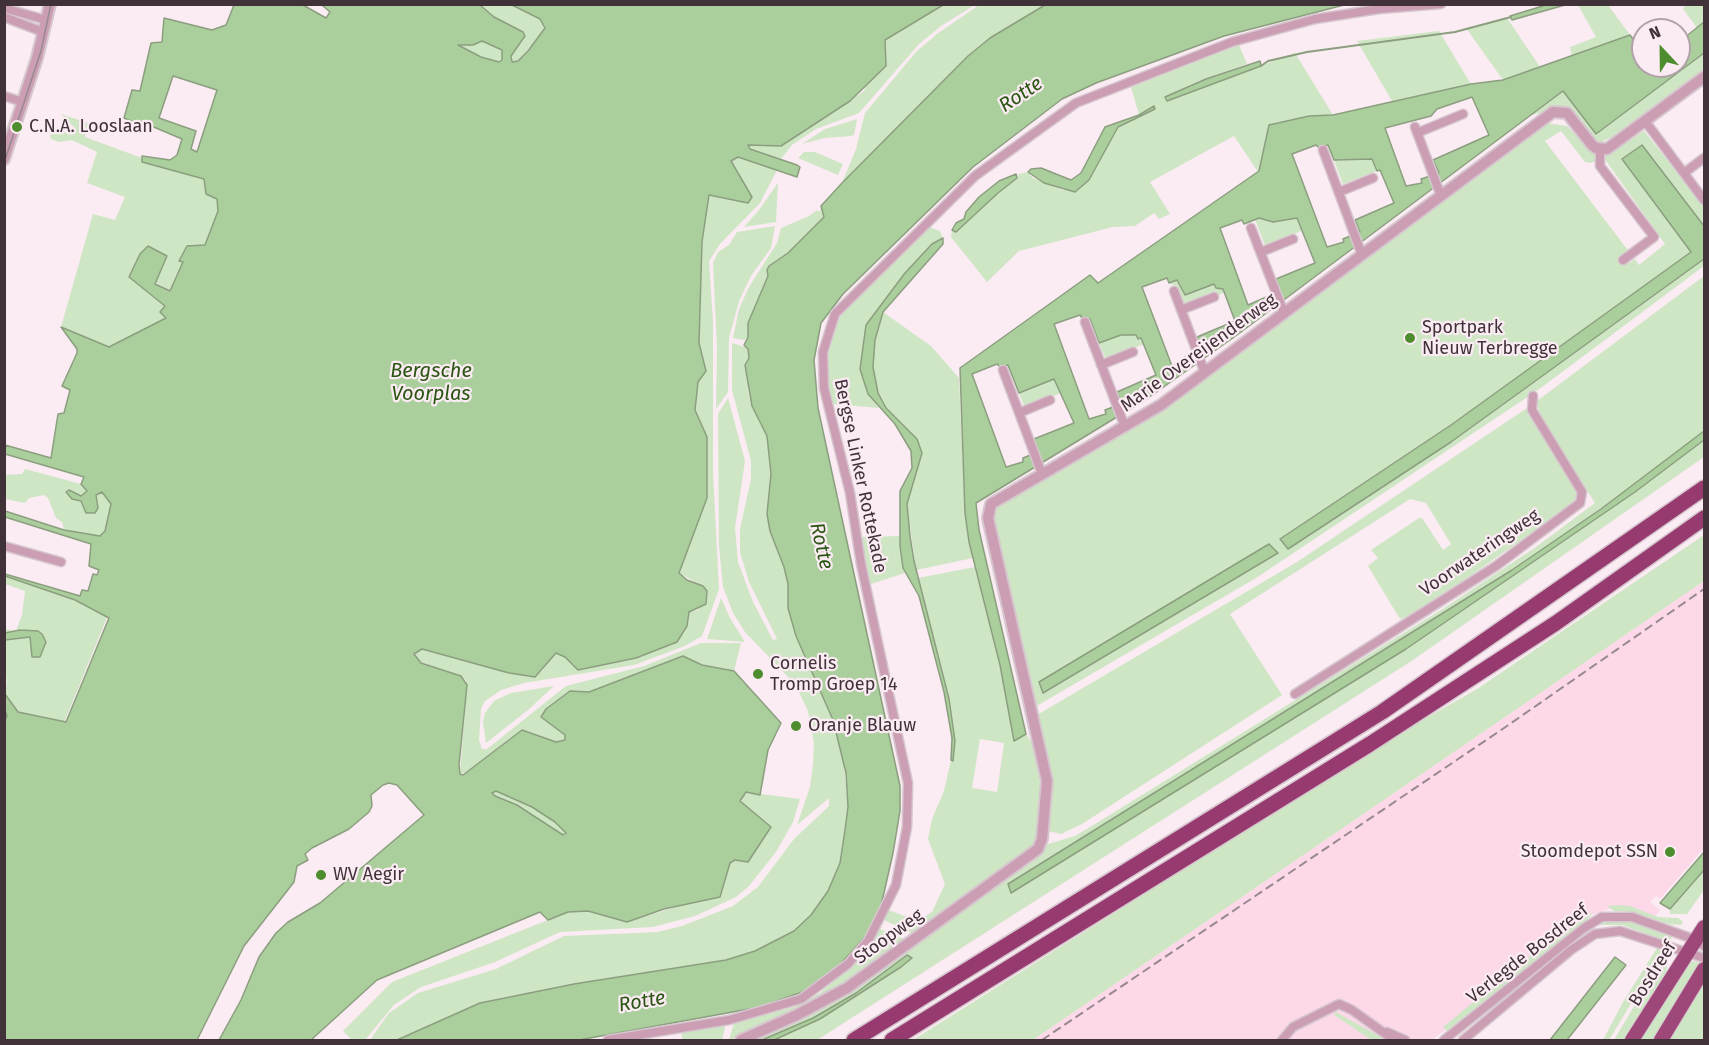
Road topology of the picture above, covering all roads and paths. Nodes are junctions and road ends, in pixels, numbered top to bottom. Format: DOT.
graph roads {
  1 [pos="50,4"];
  2 [pos="1441,4"];
  3 [pos="4,8"];
  4 [pos="4,17"];
  5 [pos="46,20"];
  6 [pos="44,32"];
  7 [pos="1704,77"];
  8 [pos="4,96"];
  9 [pos="23,102"];
  10 [pos="1463,114"];
  11 [pos="1645,121"];
  12 [pos="1600,149"];
  13 [pos="1323,150"];
  14 [pos="6,152"];
  15 [pos="1704,158"];
  16 [pos="1684,173"];
  17 [pos="1373,178"];
  18 [pos="1339,192"];
  19 [pos="1440,192"];
  20 [pos="1704,200"];
  21 [pos="1251,228"];
  22 [pos="1293,239"];
  23 [pos="1361,250"];
  24 [pos="1261,252"];
  25 [pos="1623,260"];
  26 [pos="1174,291"];
  27 [pos="1214,297"];
  28 [pos="1283,309"];
  29 [pos="1181,310"];
  30 [pos="1085,322"];
  31 [pos="1133,352"];
  32 [pos="1101,365"];
  33 [pos="1203,367"];
  34 [pos="1003,370"];
  35 [pos="1533,396"];
  36 [pos="1050,400"];
  37 [pos="1020,413"];
  38 [pos="1123,423"];
  39 [pos="1041,470"];
  40 [pos="1704,488"];
  41 [pos="1704,518"];
  42 [pos="4,546"];
  43 [pos="61,562"];
  44 [pos="1295,694"];
  45 [pos="1042,839"];
  46 [pos="1704,927"];
  47 [pos="1700,943"];
  48 [pos="1687,954"];
  49 [pos="1704,958"];
  50 [pos="1704,969"];
  51 [pos="1379,1028"];
  52 [pos="608,1041"];
  53 [pos="741,1041"];
  54 [pos="854,1041"];
  55 [pos="892,1041"];
  56 [pos="1282,1041"];
  57 [pos="1394,1041"];
  58 [pos="1405,1041"];
  59 [pos="1444,1041"];
  60 [pos="1463,1041"];
  61 [pos="1632,1041"];
  62 [pos="1661,1041"];
  1 -- 5 [label="street"];
  2 -- 52 [label="street, Bergse Linker Rottekade"];
  3 -- 5 [label="street"];
  4 -- 6 [label="street"];
  5 -- 6 [label="street"];
  6 -- 9 [label="street"];
  7 -- 11 [label="street"];
  8 -- 9 [label="street"];
  9 -- 14 [label="street"];
  10 -- 19 [label="street"];
  11 -- 12 [label="street"];
  11 -- 16 [label="street"];
  12 -- 19 [label="street, Marie Overeijenderweg"];
  12 -- 25 [label="street"];
  13 -- 18 [label="street"];
  15 -- 16 [label="street"];
  16 -- 20 [label="street"];
  17 -- 18 [label="street"];
  18 -- 23 [label="street"];
  19 -- 23 [label="street, Marie Overeijenderweg"];
  21 -- 24 [label="street"];
  22 -- 24 [label="street"];
  23 -- 28 [label="street, Marie Overeijenderweg"];
  24 -- 28 [label="street"];
  26 -- 29 [label="street"];
  27 -- 29 [label="street"];
  28 -- 33 [label="street, Marie Overeijenderweg"];
  29 -- 33 [label="street"];
  30 -- 32 [label="street"];
  31 -- 32 [label="street"];
  32 -- 38 [label="street"];
  33 -- 38 [label="street, Marie Overeijenderweg"];
  34 -- 37 [label="street"];
  35 -- 44 [label="street, Voorwateringweg"];
  36 -- 37 [label="street"];
  37 -- 39 [label="street"];
  38 -- 39 [label="street, Marie Overeijenderweg"];
  39 -- 45 [label="street, Marie Overeijenderweg"];
  40 -- 54 [label="highway"];
  41 -- 55 [label="highway"];
  42 -- 43 [label="street"];
  45 -- 53 [label="street, Stoopweg"];
  46 -- 47 [label="highway, Bosdreef"];
  47 -- 48 [label="highway, Bosdreef"];
  47 -- 59 [label="street, Verlegde Bosdreef"];
  48 -- 49 [label="street, Verlegde Bosdreef"];
  48 -- 60 [label="street, Verlegde Bosdreef"];
  48 -- 61 [label="highway, Bosdreef"];
  50 -- 62 [label="highway"];
  51 -- 56 [label="street"];
  51 -- 57 [label="street"];
  51 -- 58 [label="street"];
}
